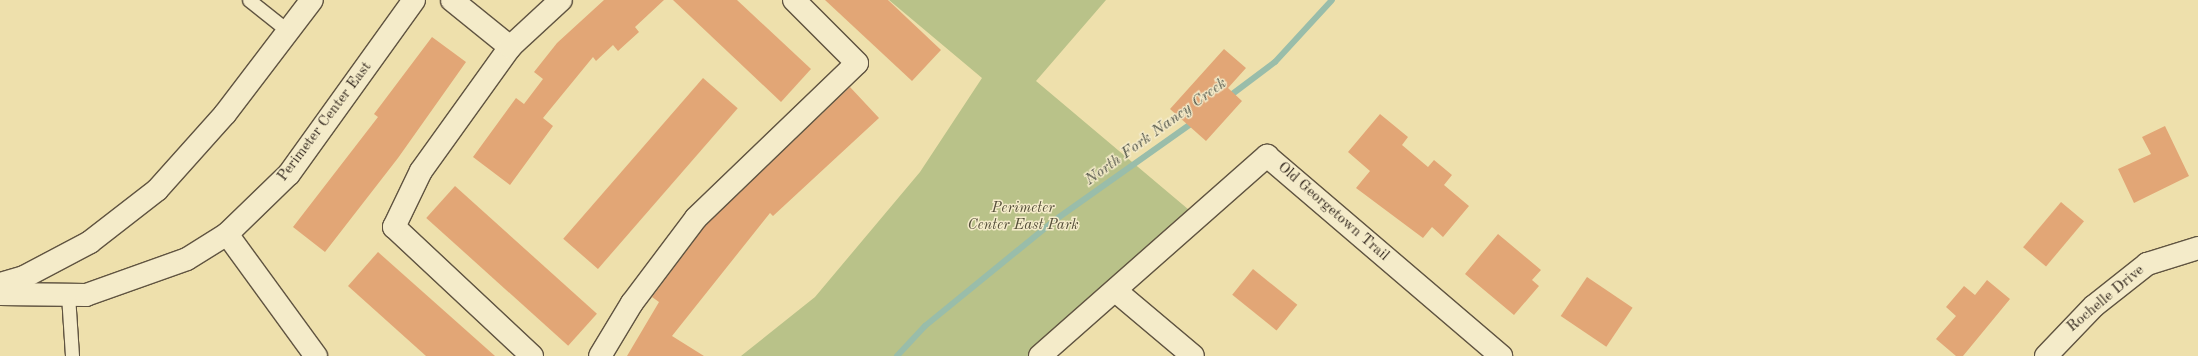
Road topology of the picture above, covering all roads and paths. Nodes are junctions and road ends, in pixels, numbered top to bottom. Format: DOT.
graph roads {
  1 [pos="250,0"];
  2 [pos="312,0"];
  3 [pos="414,0"];
  4 [pos="452,0"];
  5 [pos="560,0"];
  6 [pos="794,0"];
  7 [pos="288,31"];
  8 [pos="510,47"];
  9 [pos="227,234"];
  10 [pos="2198,248"];
  11 [pos="0,284"];
  12 [pos="1117,292"];
  13 [pos="0,294"];
  14 [pos="68,296"];
  15 [pos="72,356"];
  16 [pos="316,356"];
  17 [pos="532,356"];
  18 [pos="600,356"];
  19 [pos="1040,356"];
  20 [pos="1193,356"];
  21 [pos="1501,356"];
  22 [pos="2046,356"];
  1 -- 7 [label="lane"];
  2 -- 7 [label="street"];
  3 -- 9 [label="street, Perimeter Center East"];
  4 -- 8 [label="street"];
  5 -- 8 [label="street"];
  6 -- 18 [label="street"];
  7 -- 11 [label="street"];
  8 -- 17 [label="street"];
  9 -- 14 [label="street, Perimeter Center East"];
  9 -- 16 [label="street"];
  10 -- 22 [label="street, Rochelle Drive"];
  12 -- 19 [label="street, Old Georgetown Trail"];
  12 -- 20 [label="street"];
  12 -- 21 [label="street, Old Georgetown Trail"];
  13 -- 14 [label="street, Perimeter Center East"];
  14 -- 15 [label="lane"];
}
